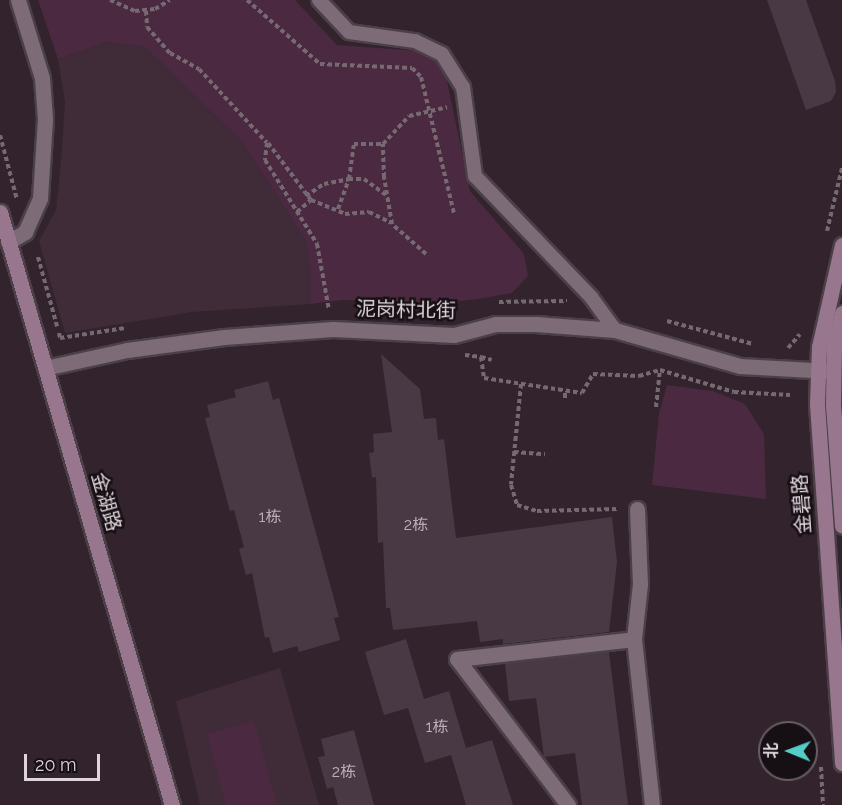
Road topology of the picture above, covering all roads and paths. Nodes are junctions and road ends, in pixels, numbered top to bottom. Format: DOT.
graph roads {
  1 [pos="18,0"];
  2 [pos="110,0"];
  3 [pos="170,0"];
  4 [pos="247,0"];
  5 [pos="319,0"];
  6 [pos="146,11"];
  7 [pos="466,103"];
  8 [pos="428,111"];
  9 [pos="0,135"];
  10 [pos="267,142"];
  11 [pos="383,144"];
  12 [pos="348,179"];
  13 [pos="387,195"];
  14 [pos="306,196"];
  15 [pos="311,200"];
  16 [pos="18,206"];
  17 [pos="338,210"];
  18 [pos="0,212"];
  19 [pos="297,212"];
  20 [pos="454,213"];
  21 [pos="392,224"];
  22 [pos="8,242"];
  23 [pos="842,245"];
  24 [pos="426,254"];
  25 [pos="38,257"];
  26 [pos="329,311"];
  27 [pos="842,313"];
  28 [pos="667,321"];
  29 [pos="615,330"];
  30 [pos="60,338"];
  31 [pos="758,345"];
  32 [pos="780,348"];
  33 [pos="791,348"];
  34 [pos="454,354"];
  35 [pos="481,357"];
  36 [pos="492,360"];
  37 [pos="45,368"];
  38 [pos="660,370"];
  39 [pos="818,371"];
  40 [pos="834,371"];
  41 [pos="521,384"];
  42 [pos="565,391"];
  43 [pos="790,395"];
  44 [pos="565,398"];
  45 [pos="656,407"];
  46 [pos="514,452"];
  47 [pos="545,454"];
  48 [pos="637,509"];
  49 [pos="842,526"];
  50 [pos="634,639"];
  51 [pos="842,763"];
  52 [pos="170,804"];
  53 [pos="568,805"];
  54 [pos="652,805"];
  1 -- 22 [label="street"];
  2 -- 6 [label="path"];
  3 -- 6 [label="path"];
  4 -- 8 [label="path"];
  5 -- 7 [label="lane"];
  6 -- 10 [label="path"];
  7 -- 8 [label="path"];
  7 -- 29 [label="lane"];
  8 -- 11 [label="path"];
  8 -- 20 [label="path"];
  9 -- 16 [label="path"];
  10 -- 14 [label="path"];
  10 -- 19 [label="path"];
  11 -- 12 [label="path"];
  11 -- 13 [label="path"];
  12 -- 13 [label="path"];
  12 -- 14 [label="path"];
  12 -- 17 [label="path"];
  13 -- 21 [label="path"];
  14 -- 15 [label="path"];
  15 -- 17 [label="path"];
  15 -- 19 [label="path"];
  17 -- 21 [label="path"];
  18 -- 22 [label="street, 金湖路"];
  19 -- 26 [label="path"];
  21 -- 24 [label="path"];
  22 -- 37 [label="street, 金湖路"];
  23 -- 39 [label="street, 金碧路"];
  25 -- 30 [label="path"];
  27 -- 40 [label="street, 金碧路"];
  28 -- 31 [label="path"];
  29 -- 37 [label="street, 泥岗村北街"];
  29 -- 39 [label="street, 泥岗村北街"];
  32 -- 33 [label="path"];
  34 -- 35 [label="path"];
  35 -- 36 [label="path"];
  35 -- 41 [label="path"];
  37 -- 52 [label="street, 金湖路"];
  38 -- 42 [label="path"];
  38 -- 43 [label="path"];
  38 -- 45 [label="path"];
  39 -- 40 [label="street, 泥岗村北街"];
  39 -- 51 [label="street, 金碧路"];
  40 -- 49 [label="street, 金碧路"];
  41 -- 42 [label="path"];
  41 -- 46 [label="path"];
  42 -- 44 [label="path"];
  46 -- 47 [label="path"];
  46 -- 48 [label="path"];
  48 -- 50 [label="street"];
  50 -- 53 [label="street"];
  50 -- 54 [label="street"];
}
